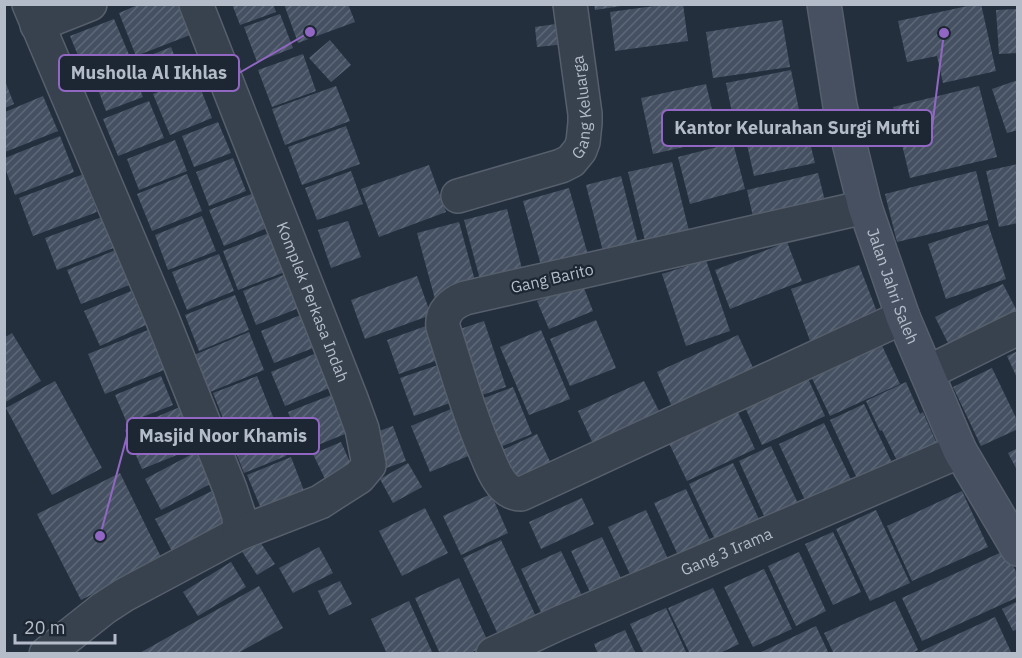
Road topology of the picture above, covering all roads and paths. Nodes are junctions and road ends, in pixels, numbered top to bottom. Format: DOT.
graph roads {
  1 [pos="90,4"];
  2 [pos="196,4"];
  3 [pos="570,4"];
  4 [pos="824,4"];
  5 [pos="33,15"];
  6 [pos="458,196"];
  7 [pos="865,207"];
  8 [pos="903,317"];
  9 [pos="1017,328"];
  10 [pos="927,373"];
  11 [pos="960,451"];
  12 [pos="240,533"];
  13 [pos="1015,539"];
  14 [pos="46,654"];
  15 [pos="493,654"];
  1 -- 5 [label="street"];
  2 -- 12 [label="street, Komplek Perkasa Indah"];
  3 -- 6 [label="street, Gang Keluarga"];
  4 -- 7 [label="street, Jalan Jahri Saleh"];
  5 -- 12 [label="street"];
  7 -- 8 [label="street, Jalan Jahri Saleh"];
  7 -- 8 [label="street, Gang Barito"];
  8 -- 10 [label="street, Jalan Jahri Saleh"];
  9 -- 10 [label="street"];
  10 -- 11 [label="street, Jalan Jahri Saleh"];
  11 -- 13 [label="street, Jalan Jahri Saleh"];
  11 -- 15 [label="street, Gang 3 Irama"];
  12 -- 14 [label="street, Komplek Perkasa Indah"];
}
